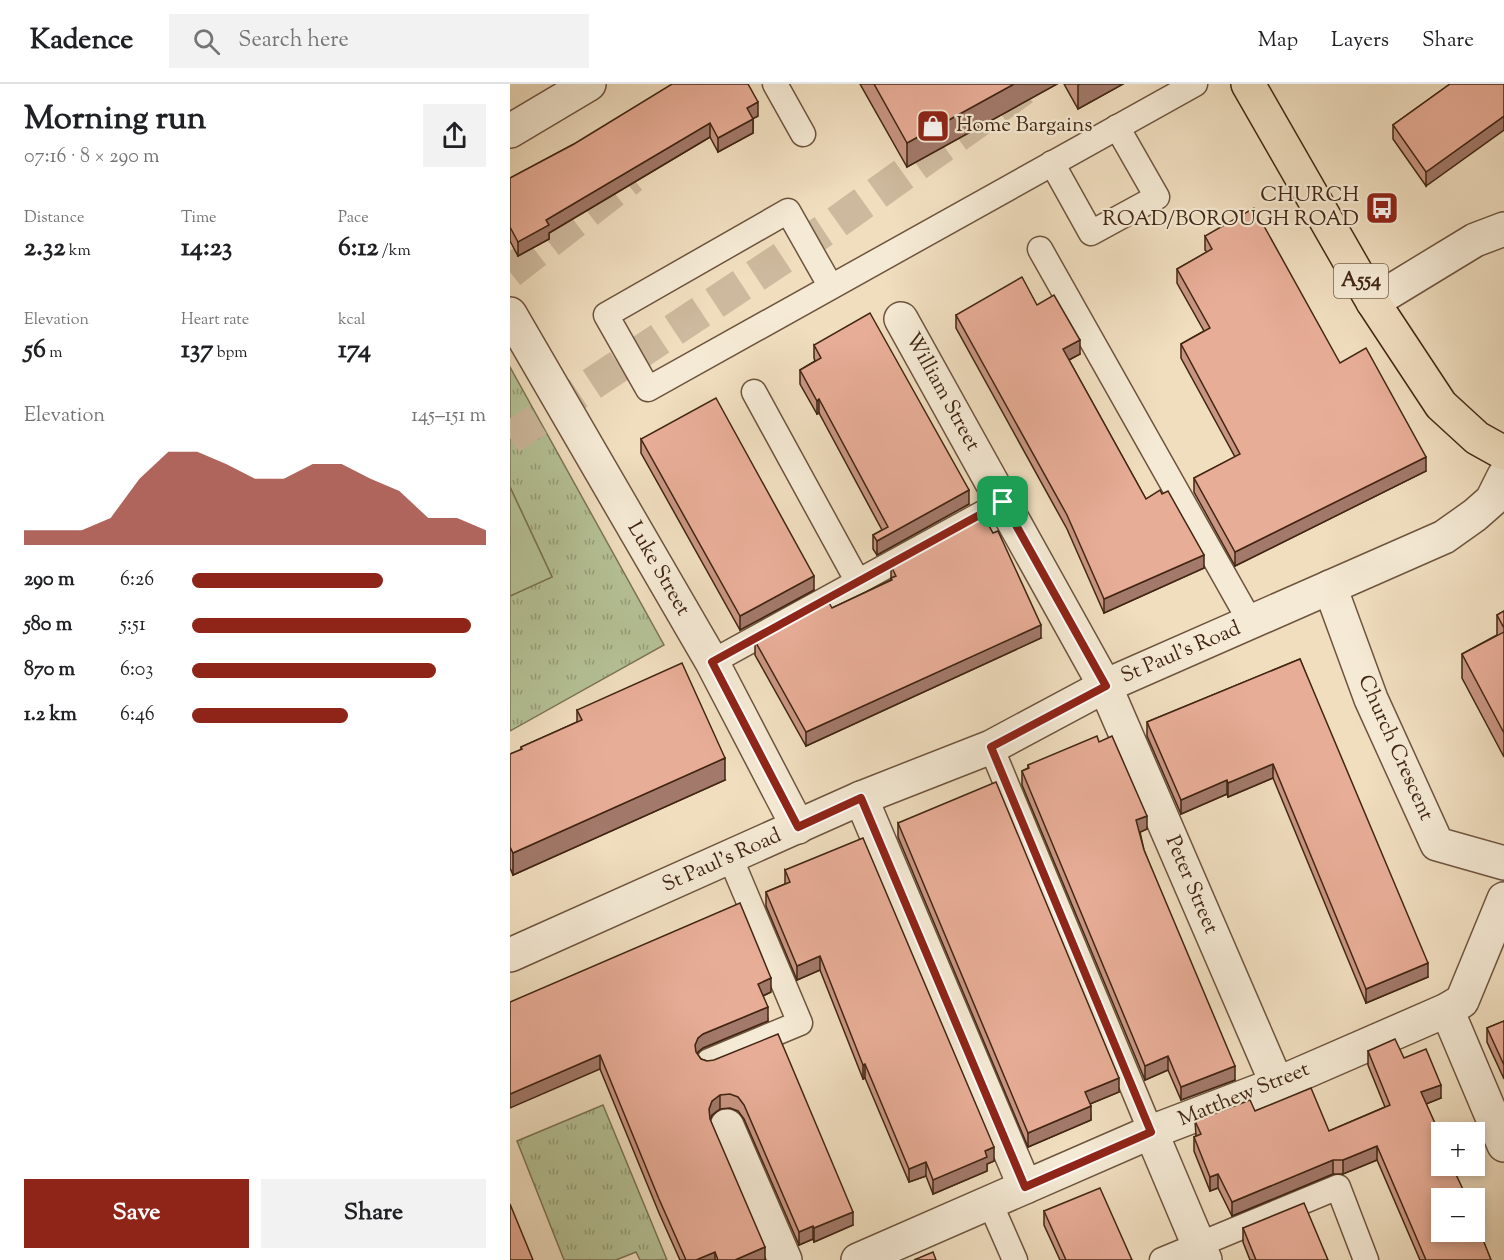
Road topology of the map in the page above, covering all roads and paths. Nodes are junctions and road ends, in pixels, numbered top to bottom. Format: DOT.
graph roads {
  1 [pos="590,84"];
  2 [pos="775,84"];
  3 [pos="1195,84"];
  4 [pos="1248,84"];
  5 [pos="1117,127"];
  6 [pos="510,131"];
  7 [pos="803,134"];
  8 [pos="1052,163"];
  9 [pos="1504,229"];
  10 [pos="1040,249"];
  11 [pos="831,287"];
  12 [pos="1373,302"];
  13 [pos="510,314"];
  14 [pos="902,319"];
  15 [pos="754,392"];
  16 [pos="1504,453"];
  17 [pos="1504,476"];
  18 [pos="1003,502"];
  19 [pos="858,582"];
  20 [pos="1330,587"];
  21 [pos="1251,623"];
  22 [pos="712,662"];
  23 [pos="1106,686"];
  24 [pos="991,747"];
  25 [pos="861,798"];
  26 [pos="798,827"];
  27 [pos="730,857"];
  28 [pos="1504,863"];
  29 [pos="1504,899"];
  30 [pos="510,955"];
  31 [pos="1447,1010"];
  32 [pos="709,1061"];
  33 [pos="1278,1084"];
  34 [pos="727,1126"];
  35 [pos="1151,1132"];
  36 [pos="1504,1144"];
  37 [pos="1025,1187"];
  38 [pos="990,1203"];
  39 [pos="1202,1253"];
  40 [pos="785,1260"];
  41 [pos="858,1260"];
  42 [pos="1015,1260"];
  43 [pos="1162,1260"];
  44 [pos="1366,1260"];
  1 -- 6 [label="street"];
  2 -- 7 [label="lane"];
  3 -- 5 [label="lane"];
  4 -- 12 [label="main road, A554"];
  5 -- 8 [label="lane"];
  5 -- 8 [label="lane"];
  8 -- 11 [label="lane"];
  9 -- 12 [label="street"];
  10 -- 21 [label="lane"];
  11 -- 11 [label="lane"];
  12 -- 16 [label="main road, A554"];
  13 -- 22 [label="street, Luke Street"];
  14 -- 18 [label="street, William Street"];
  15 -- 19 [label="lane"];
  17 -- 20 [label="street, St Paul's Road"];
  18 -- 19 [label="lane"];
  18 -- 23 [label="street, William Street"];
  19 -- 22 [label="lane"];
  20 -- 21 [label="street, St Paul's Road"];
  20 -- 28 [label="street, Church Crescent"];
  21 -- 23 [label="street, St Paul's Road"];
  22 -- 26 [label="street, Luke Street"];
  23 -- 24 [label="street, St Paul's Road"];
  23 -- 33 [label="street, Peter Street"];
  24 -- 25 [label="street, St Paul's Road"];
  24 -- 35 [label="lane"];
  25 -- 26 [label="street, St Paul's Road"];
  25 -- 37 [label="street"];
  26 -- 27 [label="street, St Paul's Road"];
  27 -- 30 [label="street, St Paul's Road"];
  27 -- 32 [label="lane"];
  29 -- 31 [label="street, Matthew Street"];
  31 -- 33 [label="street, Matthew Street"];
  31 -- 36 [label="street"];
  33 -- 35 [label="street, Matthew Street"];
  34 -- 40 [label="street"];
  35 -- 37 [label="street, Matthew Street"];
  35 -- 39 [label="street"];
  37 -- 38 [label="street, Matthew Street"];
  38 -- 41 [label="street, Matthew Street"];
  38 -- 42 [label="lane"];
  39 -- 43 [label="lane"];
  39 -- 44 [label="lane"];
}
